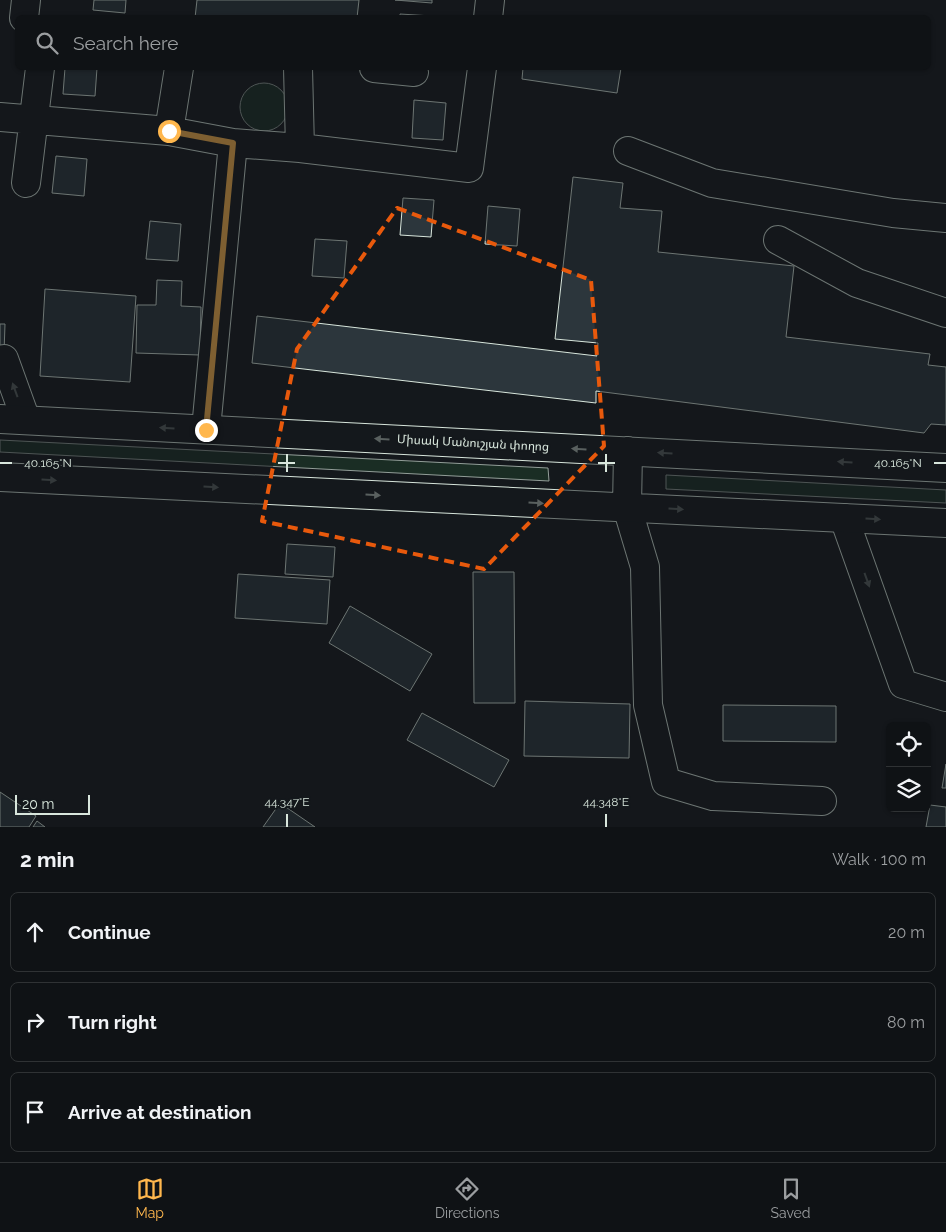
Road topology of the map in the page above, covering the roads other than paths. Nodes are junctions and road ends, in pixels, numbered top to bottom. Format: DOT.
graph roads {
  1 [pos="26,0"];
  2 [pos="490,0"];
  3 [pos="24,15"];
  4 [pos="488,15"];
  5 [pos="40,70"];
  6 [pos="179,70"];
  7 [pos="298,70"];
  8 [pos="394,70"];
  9 [pos="482,70"];
  10 [pos="414,72"];
  11 [pos="0,117"];
  12 [pos="34,119"];
  13 [pos="169,131"];
  14 [pos="233,143"];
  15 [pos="300,148"];
  16 [pos="628,151"];
  17 [pos="26,184"];
  18 [pos="946,218"];
  19 [pos="778,240"];
  20 [pos="946,313"];
  21 [pos="4,359"];
  22 [pos="13,420"];
  23 [pos="206,430"];
  24 [pos="628,451"];
  25 [pos="946,468"];
  26 [pos="0,478"];
  27 [pos="627,507"];
  28 [pos="844,518"];
  29 [pos="946,523"];
  30 [pos="946,697"];
  31 [pos="822,800"];
  1 -- 3 [label="main road"];
  2 -- 4 [label="main road"];
  5 -- 12 [label="main road"];
  6 -- 13 [label="main road"];
  7 -- 15 [label="main road"];
  8 -- 10 [label="main road"];
  9 -- 15 [label="main road"];
  11 -- 12 [label="main road"];
  12 -- 13 [label="main road"];
  12 -- 17 [label="main road"];
  13 -- 14 [label="main road"];
  14 -- 15 [label="main road"];
  14 -- 23 [label="main road"];
  16 -- 18 [label="main road"];
  19 -- 20 [label="main road"];
  22 -- 21 [label="main road, one-way"];
  23 -- 22 [label="main road, Միսակ Մանուշյան փողոց, one-way"];
  24 -- 23 [label="main road, Միսակ Մանուշյան փողոց, one-way"];
  25 -- 24 [label="main road, Միսակ Մանուշյան փողոց, one-way"];
  24 -- 27 [label="main road"];
  26 -- 27 [label="main road, one-way"];
  27 -- 28 [label="main road, one-way"];
  27 -- 31 [label="main road"];
  28 -- 29 [label="main road, one-way"];
  28 -- 30 [label="main road, one-way"];
}
